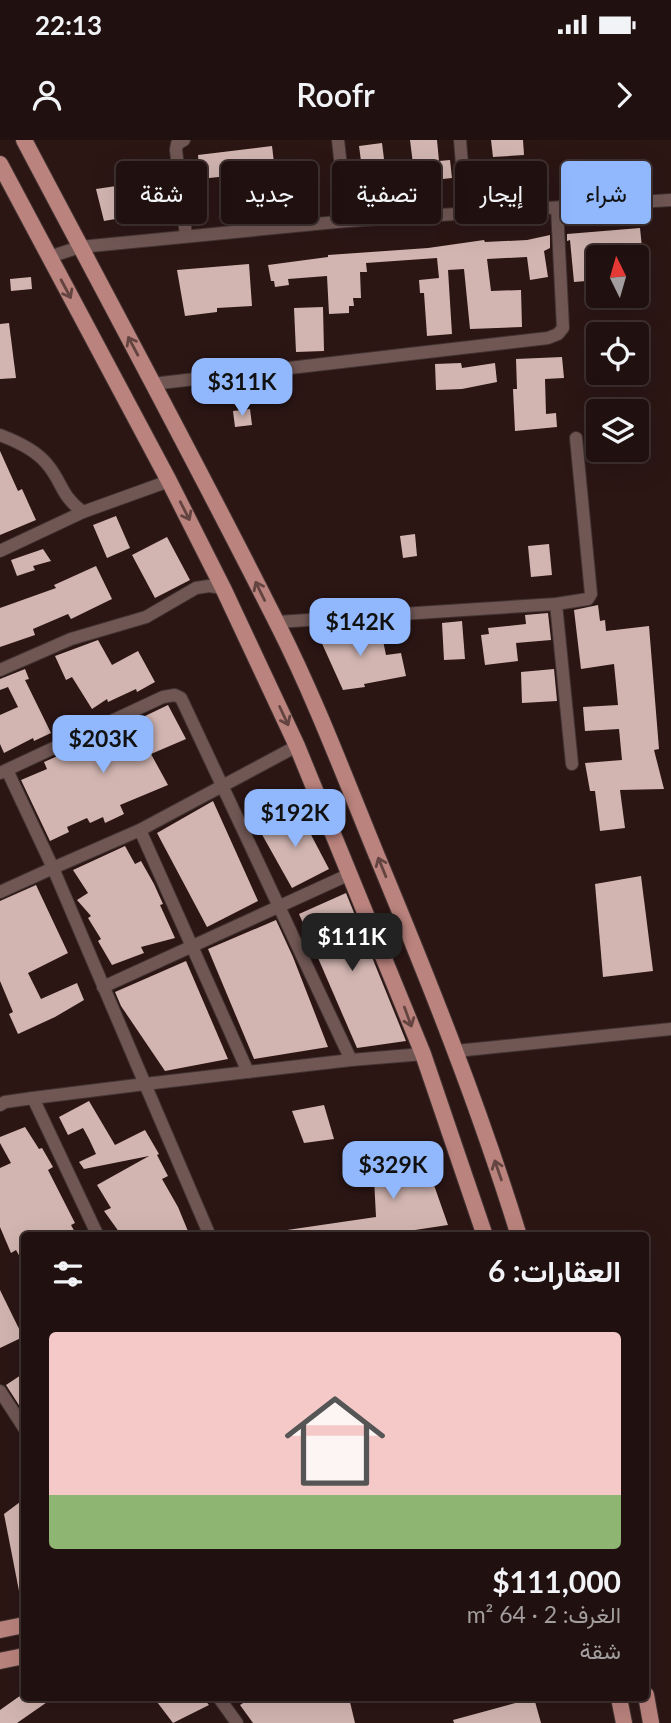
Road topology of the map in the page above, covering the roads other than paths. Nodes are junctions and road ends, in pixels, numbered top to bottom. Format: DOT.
graph roads {
  1 [pos="24,140"];
  2 [pos="184,140"];
  3 [pos="338,140"];
  4 [pos="460,140"];
  5 [pos="340,161"];
  6 [pos="462,161"];
  7 [pos="0,164"];
  8 [pos="671,200"];
  9 [pos="557,208"];
  10 [pos="547,209"];
  11 [pos="332,222"];
  12 [pos="186,236"];
  13 [pos="80,247"];
  14 [pos="49,257"];
  15 [pos="152,384"];
  16 [pos="576,438"];
  17 [pos="4,440"];
  18 [pos="169,481"];
  19 [pos="83,512"];
  20 [pos="0,551"];
  21 [pos="223,588"];
  22 [pos="556,604"];
  23 [pos="277,622"];
  24 [pos="0,670"];
  25 [pos="297,746"];
  26 [pos="572,764"];
  27 [pos="4,771"];
  28 [pos="222,787"];
  29 [pos="139,830"];
  30 [pos="53,868"];
  31 [pos="350,874"];
  32 [pos="0,892"];
  33 [pos="280,907"];
  34 [pos="192,947"];
  35 [pos="103,987"];
  36 [pos="671,1029"];
  37 [pos="456,1051"];
  38 [pos="424,1054"];
  39 [pos="351,1060"];
  40 [pos="248,1072"];
  41 [pos="145,1084"];
  42 [pos="33,1098"];
  43 [pos="0,1105"];
  44 [pos="95,1232"];
  45 [pos="208,1232"];
  46 [pos="484,1232"];
  47 [pos="518,1232"];
  48 [pos="0,1391"];
  49 [pos="21,1423"];
  50 [pos="21,1626"];
  51 [pos="0,1630"];
  52 [pos="21,1658"];
  53 [pos="0,1661"];
  54 [pos="221,1701"];
  55 [pos="620,1701"];
  56 [pos="647,1701"];
  57 [pos="237,1723"];
  58 [pos="624,1723"];
  59 [pos="652,1723"];
  1 -- 13 [label="main road"];
  2 -- 12 [label="street"];
  3 -- 5 [label="street"];
  4 -- 6 [label="street"];
  7 -- 14 [label="main road"];
  8 -- 9 [label="street"];
  9 -- 10 [label="street"];
  9 -- 15 [label="street"];
  11 -- 12 [label="street"];
  12 -- 13 [label="street"];
  13 -- 14 [label="street"];
  15 -- 13 [label="main road, one-way"];
  14 -- 18 [label="main road, one-way"];
  23 -- 15 [label="main road, one-way"];
  16 -- 22 [label="street"];
  17 -- 19 [label="street"];
  18 -- 19 [label="street"];
  18 -- 21 [label="main road, one-way"];
  19 -- 20 [label="street"];
  21 -- 24 [label="street"];
  21 -- 25 [label="main road, one-way"];
  22 -- 23 [label="street"];
  22 -- 26 [label="street"];
  37 -- 23 [label="main road, one-way"];
  25 -- 28 [label="street"];
  25 -- 31 [label="main road"];
  27 -- 28 [label="street"];
  27 -- 30 [label="street"];
  28 -- 29 [label="street"];
  28 -- 33 [label="street"];
  29 -- 30 [label="street"];
  29 -- 34 [label="street"];
  30 -- 32 [label="street"];
  30 -- 35 [label="street"];
  31 -- 33 [label="street"];
  31 -- 38 [label="main road, one-way"];
  33 -- 34 [label="street"];
  33 -- 39 [label="street"];
  34 -- 35 [label="street"];
  34 -- 40 [label="street"];
  35 -- 41 [label="street"];
  36 -- 37 [label="street"];
  47 -- 37 [label="main road, one-way"];
  38 -- 39 [label="street"];
  38 -- 46 [label="main road"];
  39 -- 40 [label="street"];
  40 -- 41 [label="street"];
  41 -- 42 [label="street"];
  41 -- 45 [label="street"];
  42 -- 43 [label="street"];
  42 -- 44 [label="street"];
  48 -- 49 [label="street"];
  50 -- 51 [label="main road"];
  52 -- 53 [label="main road"];
  54 -- 57 [label="street"];
  55 -- 58 [label="main road"];
  56 -- 59 [label="main road"];
}
